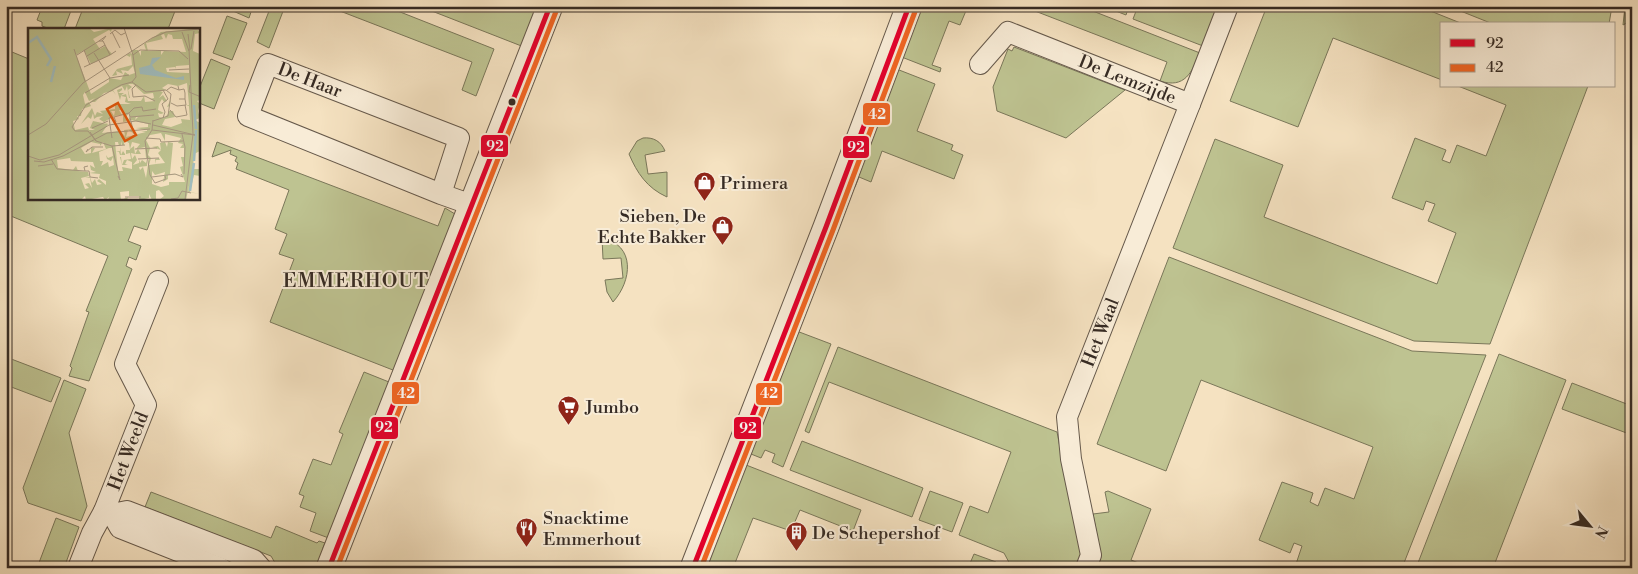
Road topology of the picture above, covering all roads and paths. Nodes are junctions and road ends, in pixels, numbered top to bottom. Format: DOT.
graph roads {
  1 [pos="550,6"];
  2 [pos="909,6"];
  3 [pos="1228,6"];
  4 [pos="980,64"];
  5 [pos="1190,104"];
  6 [pos="441,194"];
  7 [pos="472,205"];
  8 [pos="158,281"];
  9 [pos="108,513"];
  10 [pos="78,568"];
  11 [pos="221,568"];
  12 [pos="261,568"];
  13 [pos="329,568"];
  14 [pos="693,568"];
  15 [pos="1086,568"];
  1 -- 7 [label="street"];
  2 -- 14 [label="street"];
  3 -- 5 [label="street, De Lemzijde"];
  4 -- 5 [label="street, De Lemzijde"];
  5 -- 15 [label="street, Het Waal"];
  6 -- 6 [label="street, De Haar"];
  6 -- 7 [label="street, De Haar"];
  7 -- 13 [label="street"];
  8 -- 9 [label="street, Het Weeld"];
  9 -- 10 [label="street, Het Weeld"];
  9 -- 11 [label="street, Het Weeld"];
  9 -- 12 [label="street, Het Weeld"];
}
